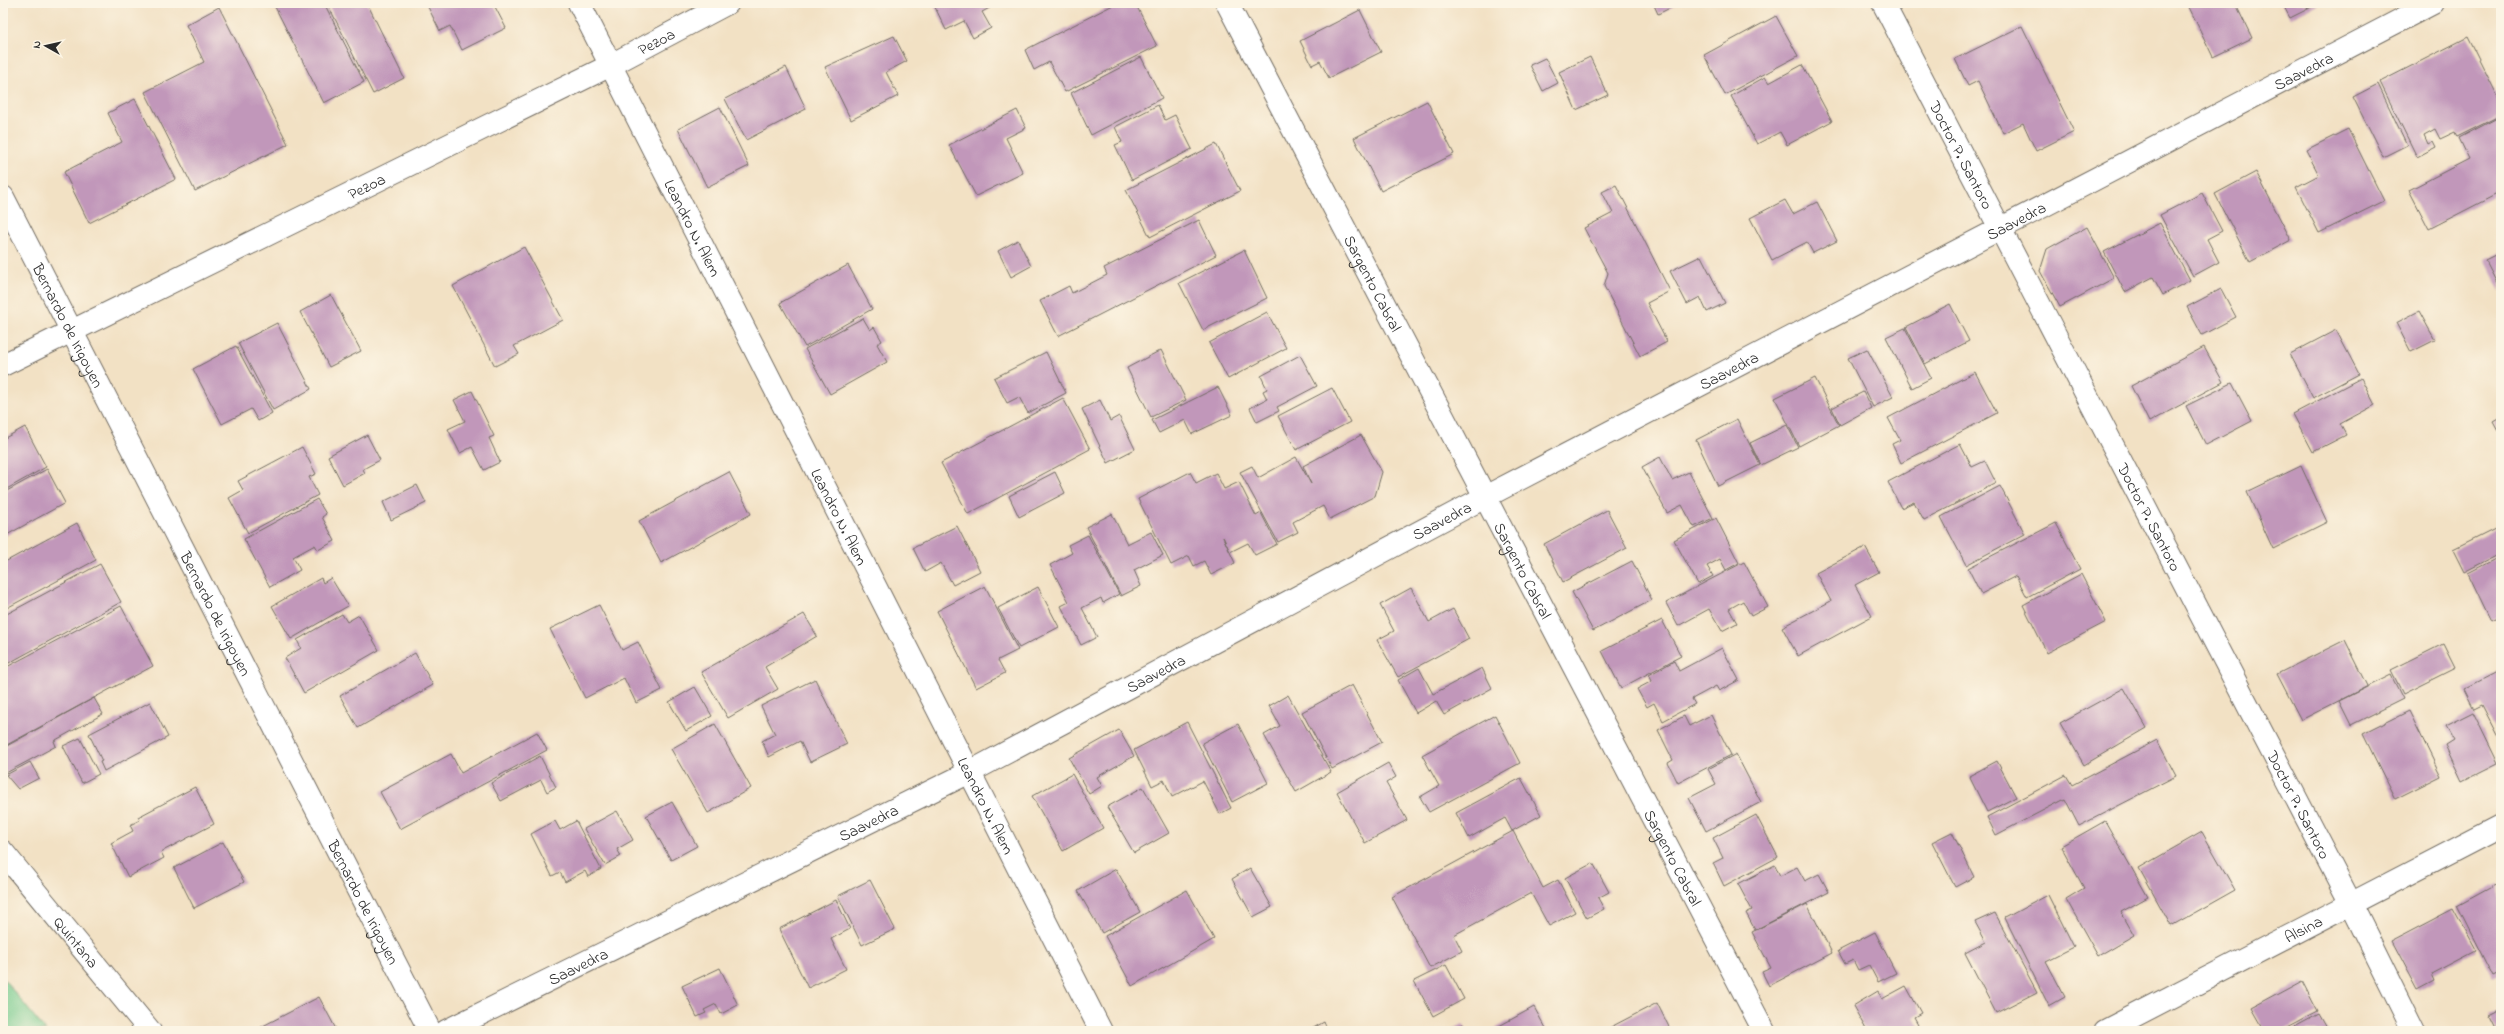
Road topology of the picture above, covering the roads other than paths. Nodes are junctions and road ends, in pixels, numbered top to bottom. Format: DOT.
graph roads {
  1 [pos="579,3"];
  2 [pos="728,3"];
  3 [pos="1227,3"];
  4 [pos="1884,3"];
  5 [pos="2433,3"];
  6 [pos="611,65"];
  7 [pos="3,196"];
  8 [pos="2000,228"];
  9 [pos="72,329"];
  10 [pos="3,365"];
  11 [pos="1485,497"];
  12 [pos="970,772"];
  13 [pos="2501,826"];
  14 [pos="3,852"];
  15 [pos="2350,902"];
  16 [pos="150,1031"];
  17 [pos="430,1031"];
  18 [pos="446,1031"];
  19 [pos="1101,1031"];
  20 [pos="1764,1031"];
  21 [pos="2105,1031"];
  22 [pos="2414,1031"];
  1 -- 6 [label="street, Leandro N. Alem"];
  2 -- 6 [label="street, Pezoa"];
  3 -- 11 [label="street, Sargento Cabral"];
  4 -- 8 [label="street, Doctor P. Santoro"];
  5 -- 8 [label="street, Saavedra"];
  6 -- 9 [label="street, Pezoa"];
  6 -- 12 [label="street, Leandro N. Alem"];
  7 -- 9 [label="street, Bernardo de Irigoyen"];
  8 -- 11 [label="street, Saavedra"];
  8 -- 15 [label="street, Doctor P. Santoro"];
  9 -- 10 [label="street, Pezoa"];
  9 -- 17 [label="street, Bernardo de Irigoyen"];
  11 -- 12 [label="street, Saavedra"];
  11 -- 20 [label="street, Sargento Cabral"];
  12 -- 18 [label="street, Saavedra"];
  12 -- 19 [label="street, Leandro N. Alem"];
  13 -- 15 [label="street, Alsina"];
  14 -- 16 [label="street, Quintana"];
  15 -- 21 [label="street, Alsina"];
  15 -- 22 [label="street, Doctor P. Santoro"];
}
